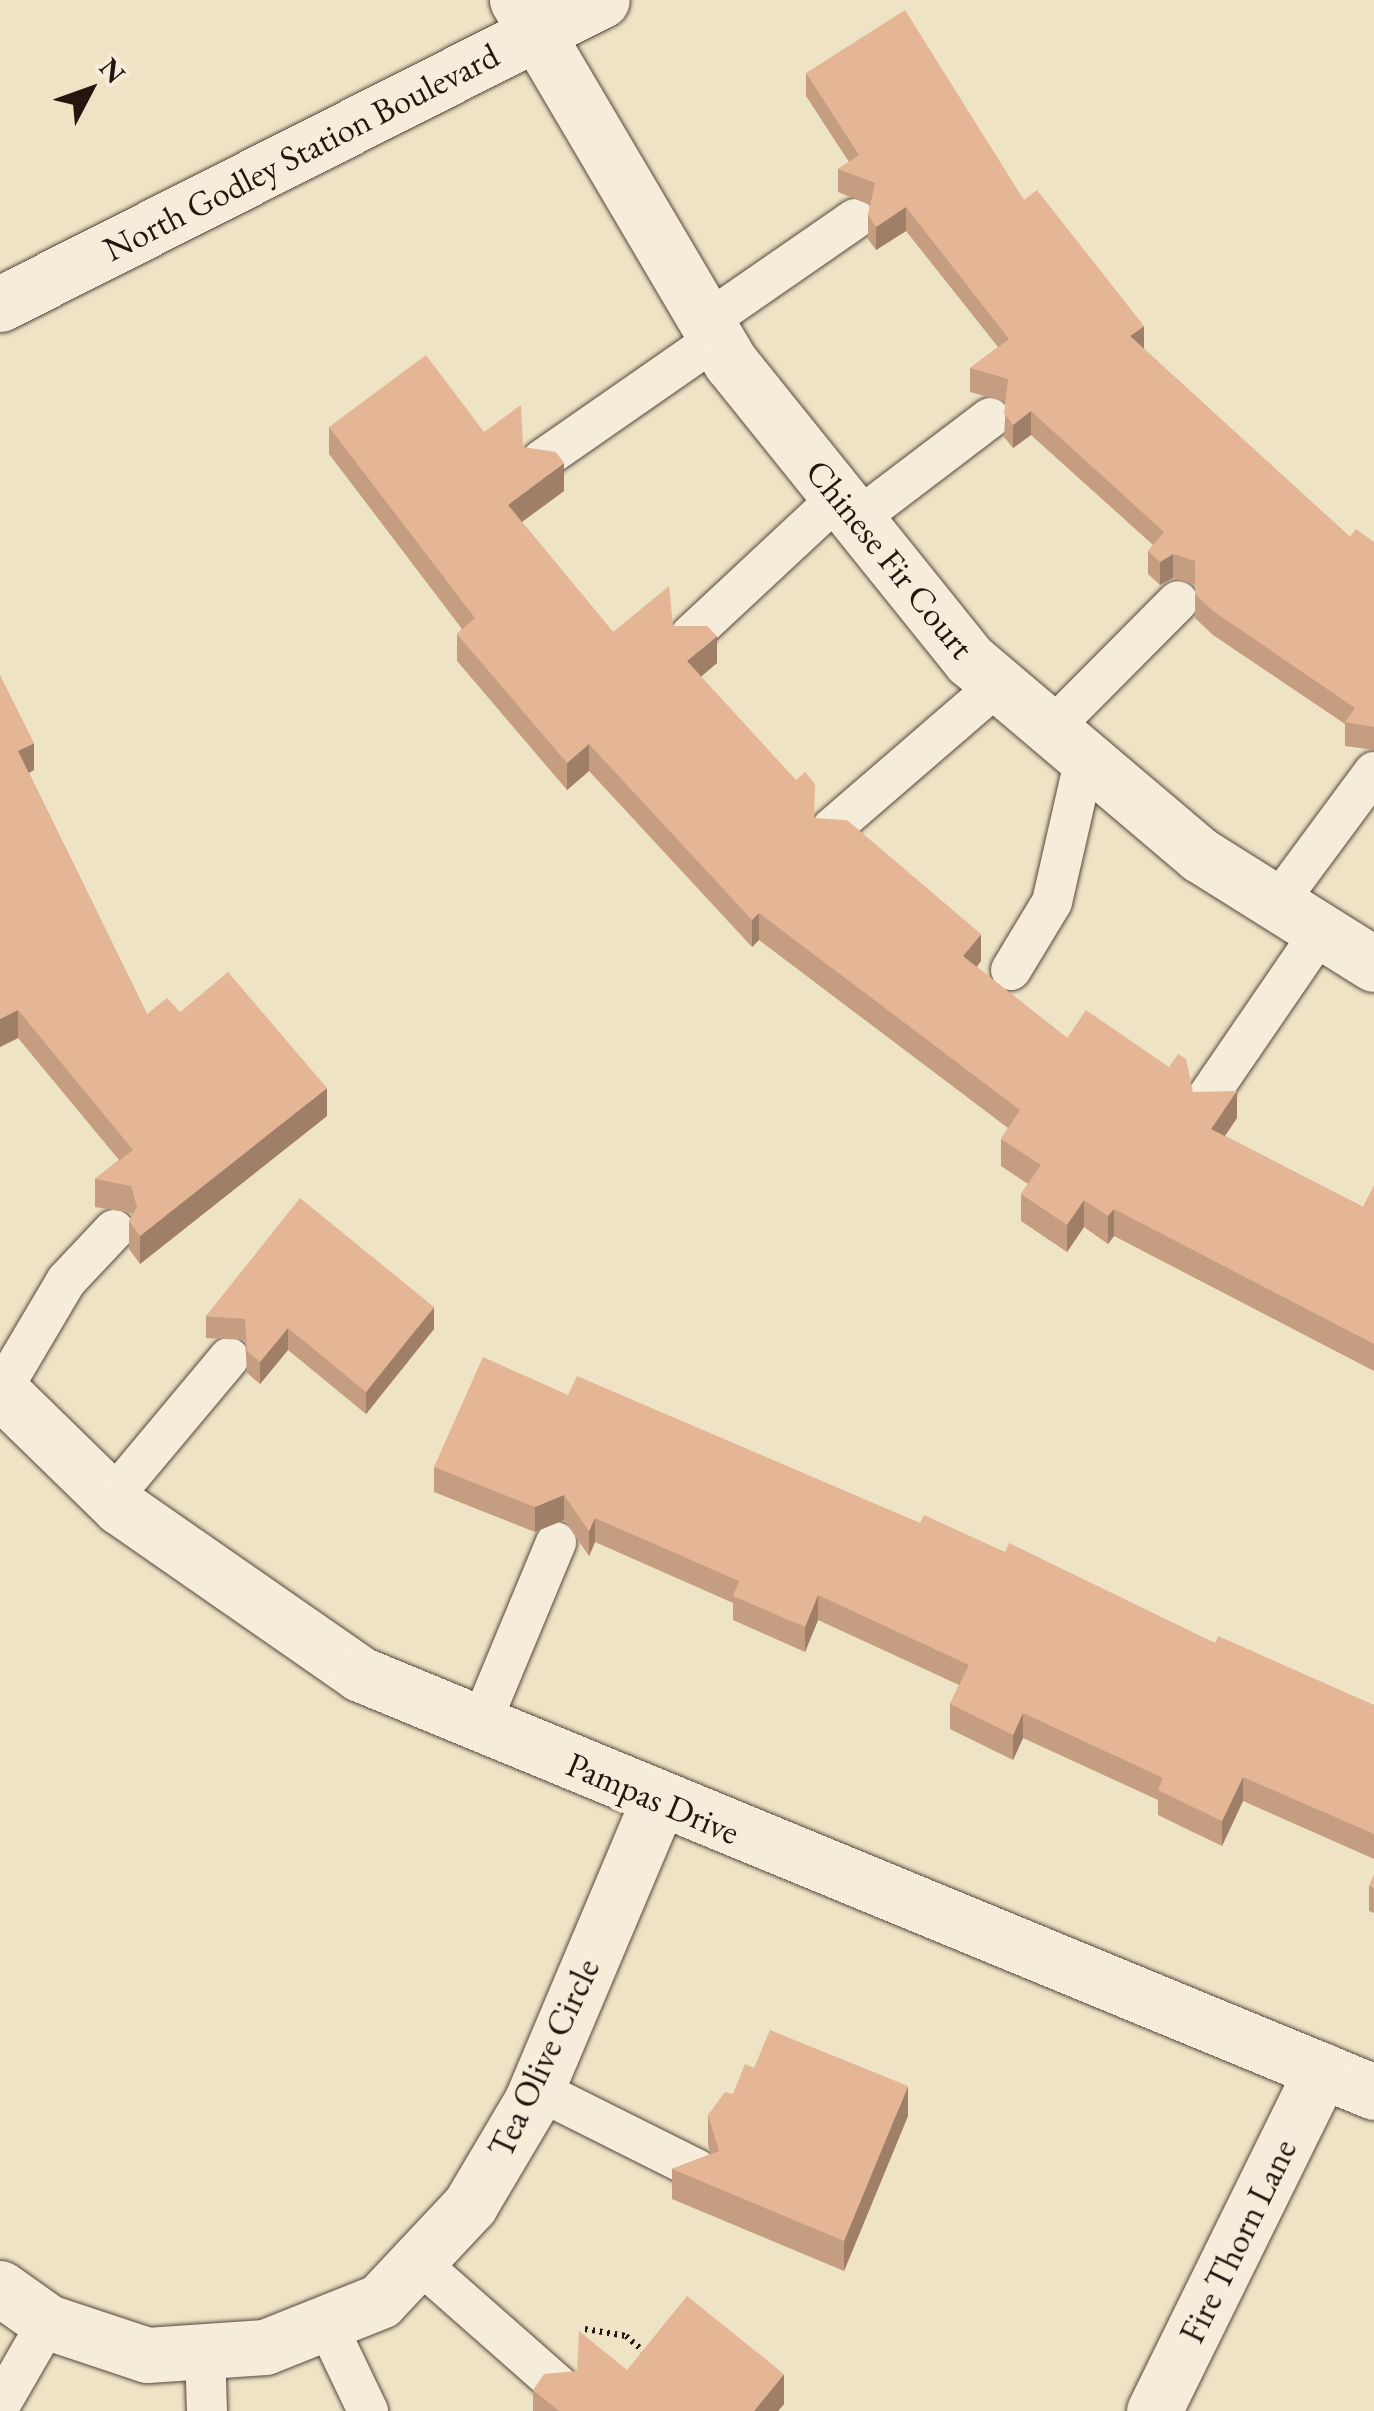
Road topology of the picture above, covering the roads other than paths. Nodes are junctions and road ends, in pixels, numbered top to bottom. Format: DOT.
graph roads {
  1 [pos="602,0"];
  2 [pos="526,16"];
  3 [pos="856,219"];
  4 [pos="0,304"];
  5 [pos="711,330"];
  6 [pos="990,418"];
  7 [pos="542,460"];
  8 [pos="848,508"];
  9 [pos="1178,601"];
  10 [pos="690,636"];
  11 [pos="998,684"];
  12 [pos="1068,744"];
  13 [pos="1374,772"];
  14 [pos="831,829"];
  15 [pos="1299,917"];
  16 [pos="1374,964"];
  17 [pos="1011,970"];
  18 [pos="1206,1099"];
  19 [pos="114,1230"];
  20 [pos="230,1358"];
  21 [pos="0,1390"];
  22 [pos="111,1499"];
  23 [pos="556,1542"];
  24 [pos="480,1724"];
  25 [pos="658,1801"];
  26 [pos="1322,2070"];
  27 [pos="536,2089"];
  28 [pos="1374,2092"];
  29 [pos="698,2170"];
  30 [pos="417,2260"];
  31 [pos="0,2288"];
  32 [pos="48,2322"];
  33 [pos="326,2323"];
  34 [pos="204,2351"];
  35 [pos="559,2386"];
  36 [pos="0,2405"];
  37 [pos="207,2411"];
  38 [pos="368,2411"];
  39 [pos="1154,2411"];
  1 -- 2 [label="street, North Godley Station Boulevard"];
  2 -- 4 [label="street, North Godley Station Boulevard"];
  2 -- 5 [label="street, Chinese Fir Court"];
  3 -- 5 [label="lane"];
  5 -- 7 [label="lane"];
  5 -- 8 [label="street, Chinese Fir Court"];
  6 -- 8 [label="lane"];
  8 -- 10 [label="lane"];
  8 -- 11 [label="street, Chinese Fir Court"];
  9 -- 12 [label="lane"];
  11 -- 12 [label="street, Chinese Fir Court"];
  11 -- 14 [label="lane"];
  12 -- 15 [label="street, Chinese Fir Court"];
  12 -- 17 [label="lane"];
  13 -- 15 [label="lane"];
  15 -- 16 [label="street, Chinese Fir Court"];
  15 -- 18 [label="lane"];
  19 -- 21 [label="lane"];
  20 -- 22 [label="lane"];
  21 -- 22 [label="street, Pampas Drive"];
  22 -- 24 [label="street, Pampas Drive"];
  23 -- 24 [label="lane"];
  24 -- 25 [label="street, Pampas Drive"];
  25 -- 26 [label="street, Pampas Drive"];
  25 -- 27 [label="street, Tea Olive Circle"];
  26 -- 28 [label="street, Pampas Drive"];
  26 -- 39 [label="street, Fire Thorn Lane"];
  27 -- 29 [label="lane"];
  27 -- 30 [label="street, Tea Olive Circle"];
  30 -- 33 [label="street, Tea Olive Circle"];
  30 -- 35 [label="lane"];
  31 -- 32 [label="street, Tea Olive Circle"];
  32 -- 34 [label="street, Tea Olive Circle"];
  32 -- 36 [label="lane"];
  33 -- 34 [label="street, Tea Olive Circle"];
  33 -- 38 [label="lane"];
  34 -- 37 [label="lane"];
}
